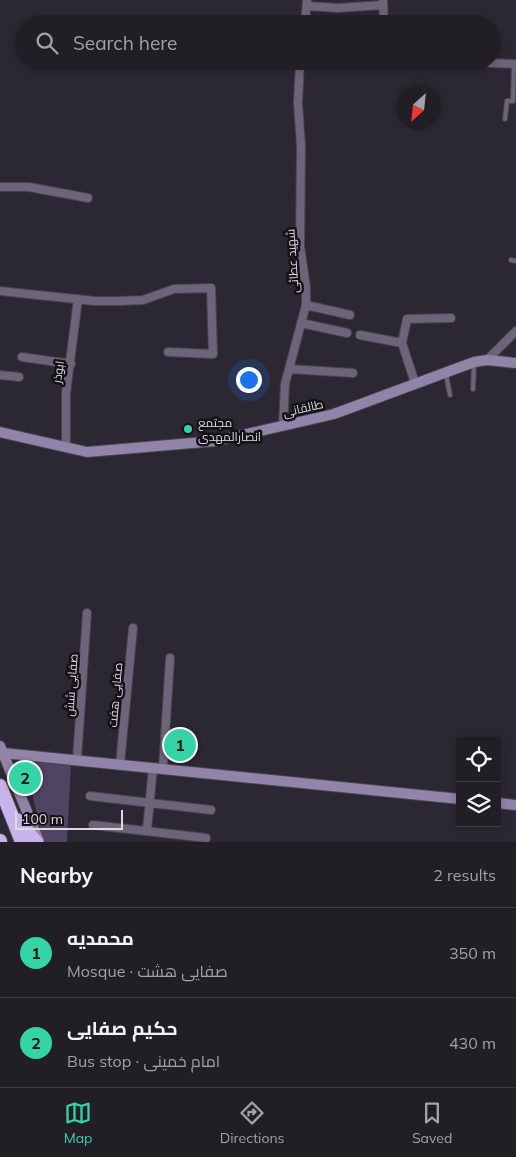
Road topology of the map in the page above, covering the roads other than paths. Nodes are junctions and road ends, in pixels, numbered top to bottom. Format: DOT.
graph roads {
  1 [pos="307,3"];
  2 [pos="383,3"];
  3 [pos="501,64"];
  4 [pos="515,64"];
  5 [pos="300,70"];
  6 [pos="505,119"];
  7 [pos="0,187"];
  8 [pos="88,198"];
  9 [pos="510,260"];
  10 [pos="516,261"];
  11 [pos="0,291"];
  12 [pos="78,299"];
  13 [pos="306,305"];
  14 [pos="350,315"];
  15 [pos="450,318"];
  16 [pos="301,322"];
  17 [pos="516,332"];
  18 [pos="347,333"];
  19 [pos="360,335"];
  20 [pos="402,343"];
  21 [pos="168,352"];
  22 [pos="22,358"];
  23 [pos="486,360"];
  24 [pos="474,362"];
  25 [pos="516,363"];
  26 [pos="71,364"];
  27 [pos="289,369"];
  28 [pos="446,372"];
  29 [pos="353,373"];
  30 [pos="0,375"];
  31 [pos="19,377"];
  32 [pos="415,383"];
  33 [pos="473,389"];
  34 [pos="450,396"];
  35 [pos="283,426"];
  36 [pos="0,432"];
  37 [pos="66,448"];
  38 [pos="87,613"];
  39 [pos="133,628"];
  40 [pos="170,658"];
  41 [pos="1,750"];
  42 [pos="77,759"];
  43 [pos="120,764"];
  44 [pos="158,768"];
  45 [pos="0,786"];
  46 [pos="90,796"];
  47 [pos="456,799"];
  48 [pos="150,803"];
  49 [pos="501,803"];
  50 [pos="516,805"];
  51 [pos="210,810"];
  52 [pos="10,812"];
  53 [pos="93,824"];
  54 [pos="147,830"];
  55 [pos="206,838"];
  56 [pos="22,842"];
  57 [pos="38,842"];
  1 -- 2 [label="street"];
  3 -- 4 [label="street"];
  4 -- 6 [label="lane"];
  5 -- 13 [label="street, شهید عطائی"];
  7 -- 8 [label="street"];
  9 -- 10 [label="lane"];
  11 -- 12 [label="street"];
  12 -- 21 [label="street"];
  12 -- 26 [label="street, ابوذر"];
  13 -- 14 [label="street"];
  13 -- 16 [label="street, شهید عطائی"];
  15 -- 20 [label="street"];
  16 -- 18 [label="street"];
  16 -- 27 [label="street, شهید عطائی"];
  17 -- 23 [label="street"];
  19 -- 20 [label="street"];
  20 -- 32 [label="street"];
  22 -- 26 [label="street"];
  23 -- 24 [label="street, طالقانی"];
  23 -- 25 [label="street, طالقانی"];
  24 -- 28 [label="street, طالقانی"];
  24 -- 33 [label="lane"];
  26 -- 37 [label="street, ابوذر"];
  27 -- 29 [label="street"];
  27 -- 35 [label="street, شهید عطائی"];
  28 -- 32 [label="street, طالقانی"];
  28 -- 34 [label="lane"];
  30 -- 31 [label="street"];
  32 -- 35 [label="street, طالقانی"];
  35 -- 37 [label="street, طالقانی"];
  36 -- 37 [label="street, طالقانی"];
  38 -- 42 [label="street, صفایی شش"];
  39 -- 43 [label="street, صفایی هفت"];
  40 -- 44 [label="street"];
  41 -- 42 [label="street"];
  41 -- 57 [label="street"];
  42 -- 43 [label="street"];
  43 -- 44 [label="street"];
  44 -- 47 [label="street"];
  44 -- 48 [label="street"];
  45 -- 52 [label="highway"];
  46 -- 48 [label="street"];
  48 -- 51 [label="street"];
  48 -- 54 [label="street"];
  49 -- 50 [label="street"];
  52 -- 56 [label="highway"];
  52 -- 57 [label="highway"];
  53 -- 54 [label="street"];
  54 -- 55 [label="street"];
}
